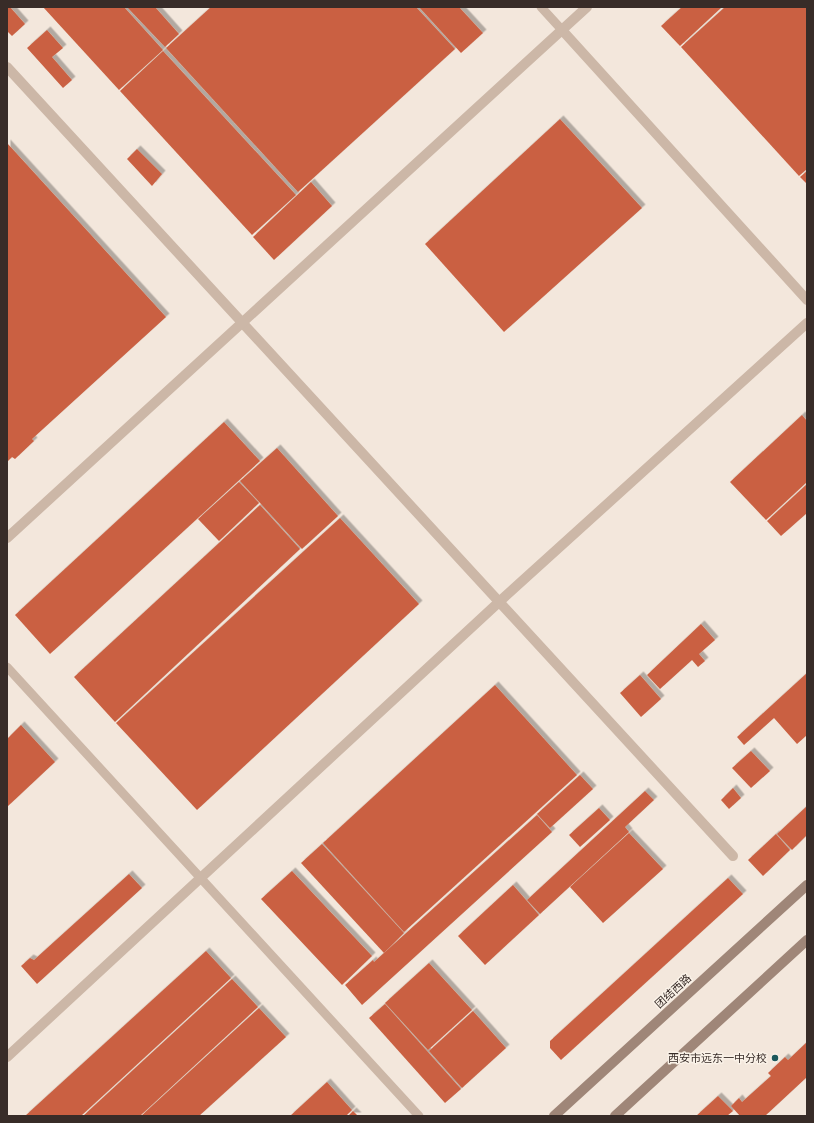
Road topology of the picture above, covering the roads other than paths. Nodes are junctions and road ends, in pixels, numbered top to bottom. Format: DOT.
graph roads {
  1 [pos="541,7"];
  2 [pos="587,7"];
  3 [pos="562,30"];
  4 [pos="7,67"];
  5 [pos="807,300"];
  6 [pos="242,322"];
  7 [pos="807,323"];
  8 [pos="7,538"];
  9 [pos="499,602"];
  10 [pos="7,667"];
  11 [pos="733,856"];
  12 [pos="201,878"];
  13 [pos="807,884"];
  14 [pos="807,940"];
  15 [pos="7,1057"];
  16 [pos="418,1116"];
  17 [pos="554,1116"];
  18 [pos="615,1116"];
  1 -- 3 [label="lane"];
  2 -- 3 [label="street"];
  3 -- 5 [label="street"];
  3 -- 6 [label="street"];
  4 -- 6 [label="street"];
  6 -- 8 [label="street"];
  6 -- 9 [label="street"];
  7 -- 9 [label="street"];
  9 -- 11 [label="street"];
  9 -- 12 [label="street"];
  10 -- 12 [label="lane"];
  12 -- 15 [label="street"];
  12 -- 16 [label="lane"];
  13 -- 17 [label="street, 团结西路"];
  14 -- 18 [label="street"];
}
